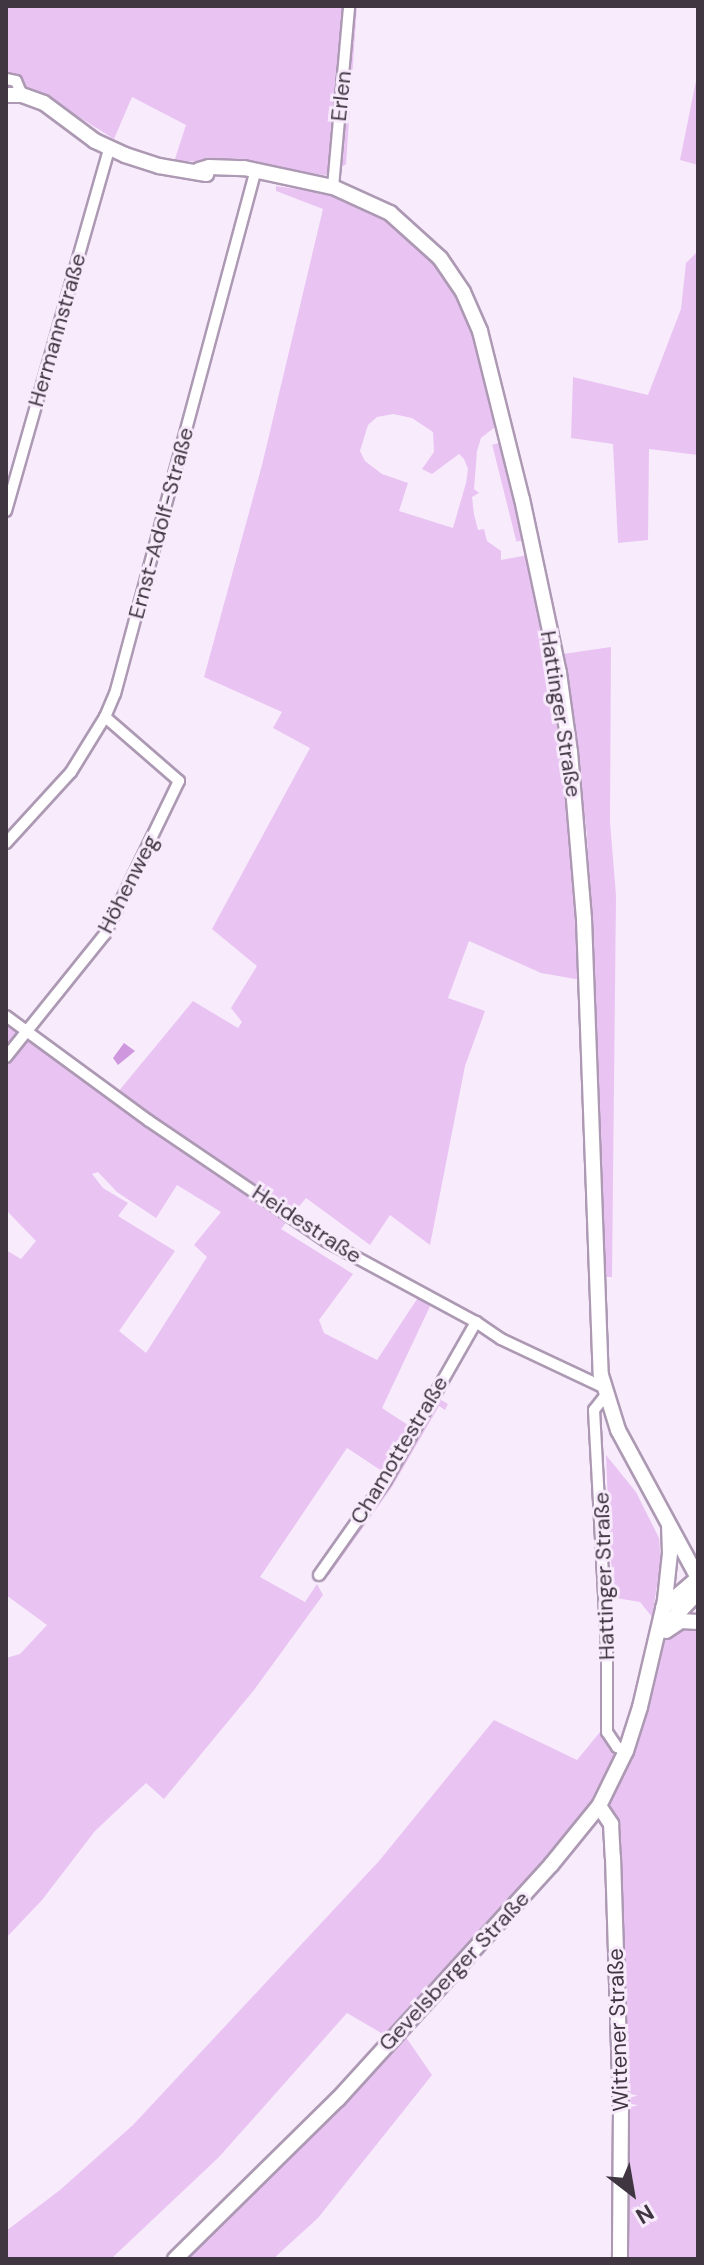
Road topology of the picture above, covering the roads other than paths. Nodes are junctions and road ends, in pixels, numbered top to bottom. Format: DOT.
graph roads {
  1 [pos="349,6"];
  2 [pos="6,79"];
  3 [pos="6,95"];
  4 [pos="22,95"];
  5 [pos="109,149"];
  6 [pos="255,173"];
  7 [pos="333,187"];
  8 [pos="6,511"];
  9 [pos="105,717"];
  10 [pos="6,843"];
  11 [pos="6,1016"];
  12 [pos="28,1032"];
  13 [pos="6,1057"];
  14 [pos="476,1322"];
  15 [pos="604,1392"];
  16 [pos="668,1524"];
  17 [pos="677,1540"];
  18 [pos="698,1556"];
  19 [pos="319,1575"];
  20 [pos="698,1578"];
  21 [pos="698,1592"];
  22 [pos="663,1609"];
  23 [pos="698,1622"];
  24 [pos="656,1641"];
  25 [pos="626,1751"];
  26 [pos="599,1806"];
  27 [pos="175,2259"];
  28 [pos="620,2259"];
  1 -- 7 [label="street, Erlen"];
  2 -- 4 [label="street, Hattinger Straße"];
  3 -- 4 [label="main road, Hattinger Straße"];
  4 -- 5 [label="main road, Hattinger Straße"];
  5 -- 6 [label="main road, Hattinger Straße"];
  5 -- 8 [label="street, Hermannstraße"];
  6 -- 7 [label="main road, Hattinger Straße"];
  6 -- 9 [label="street, Ernst-Adolf-Straße"];
  7 -- 15 [label="main road, Hattinger Straße"];
  9 -- 10 [label="street, Ernst-Adolf-Straße"];
  9 -- 12 [label="street, Höhenweg"];
  11 -- 12 [label="street, Heidestraße"];
  12 -- 13 [label="street, Höhenweg"];
  12 -- 14 [label="street, Heidestraße"];
  14 -- 15 [label="street, Heidestraße"];
  14 -- 19 [label="street, Chamottestraße"];
  15 -- 16 [label="main road, Hattinger Straße"];
  15 -- 25 [label="street, Hattinger Straße"];
  16 -- 17 [label="main road, Hattinger Straße"];
  16 -- 22 [label="main road, Gevelsberger Straße"];
  17 -- 18 [label="main road"];
  17 -- 20 [label="main road, Hattinger Straße"];
  20 -- 22 [label="main road"];
  21 -- 24 [label="main road, Gevelsberger Straße"];
  22 -- 24 [label="main road, Gevelsberger Straße"];
  23 -- 24 [label="main road"];
  24 -- 25 [label="main road, Gevelsberger Straße"];
  25 -- 26 [label="main road, Gevelsberger Straße"];
  26 -- 27 [label="main road, Gevelsberger Straße"];
  26 -- 28 [label="main road, Wittener Straße"];
}
